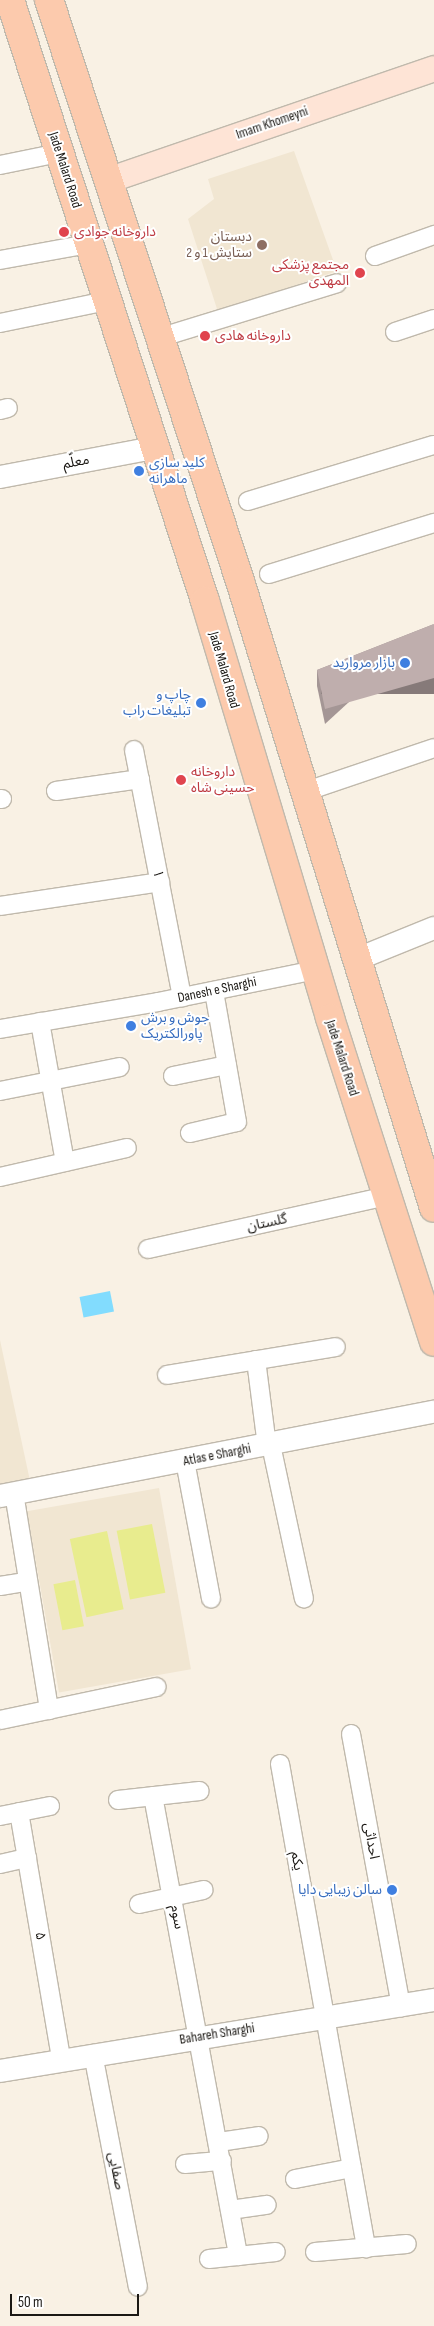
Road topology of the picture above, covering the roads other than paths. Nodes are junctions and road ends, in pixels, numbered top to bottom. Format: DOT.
graph roads {
  1 [pos="49,0"];
  2 [pos="8,8"];
  3 [pos="434,68"];
  4 [pos="60,153"];
  5 [pos="0,164"];
  6 [pos="110,179"];
  7 [pos="434,235"];
  8 [pos="88,244"];
  9 [pos="375,256"];
  10 [pos="0,260"];
  11 [pos="337,283"];
  12 [pos="106,301"];
  13 [pos="434,319"];
  14 [pos="0,322"];
  15 [pos="395,332"];
  16 [pos="162,338"];
  17 [pos="434,445"];
  18 [pos="153,448"];
  19 [pos="0,477"];
  20 [pos="248,502"];
  21 [pos="434,523"];
  22 [pos="270,574"];
  23 [pos="240,581"];
  24 [pos="205,601"];
  25 [pos="227,682"];
  26 [pos="271,685"];
  27 [pos="434,748"];
  28 [pos="134,750"];
  29 [pos="140,780"];
  30 [pos="56,791"];
  31 [pos="304,792"];
  32 [pos="160,882"];
  33 [pos="0,906"];
  34 [pos="434,928"];
  35 [pos="355,960"];
  36 [pos="315,970"];
  37 [pos="214,991"];
  38 [pos="182,997"];
  39 [pos="40,1022"];
  40 [pos="1,1024"];
  41 [pos="227,1065"];
  42 [pos="120,1067"];
  43 [pos="173,1076"];
  44 [pos="50,1082"];
  45 [pos="0,1091"];
  46 [pos="190,1133"];
  47 [pos="127,1148"];
  48 [pos="65,1162"];
  49 [pos="427,1165"];
  50 [pos="0,1177"];
  51 [pos="387,1196"];
  52 [pos="434,1208"];
  53 [pos="148,1249"];
  54 [pos="434,1342"];
  55 [pos="336,1347"];
  56 [pos="256,1360"];
  57 [pos="167,1375"];
  58 [pos="434,1412"];
  59 [pos="269,1445"];
  60 [pos="185,1461"];
  61 [pos="7,1494"];
  62 [pos="26,1582"];
  63 [pos="0,1586"];
  64 [pos="211,1599"];
  65 [pos="304,1599"];
  66 [pos="157,1687"];
  67 [pos="49,1710"];
  68 [pos="0,1720"];
  69 [pos="351,1734"];
  70 [pos="280,1764"];
  71 [pos="200,1791"];
  72 [pos="153,1796"];
  73 [pos="118,1800"];
  74 [pos="50,1806"];
  75 [pos="19,1812"];
  76 [pos="0,1816"];
  77 [pos="27,1858"];
  78 [pos="0,1864"];
  79 [pos="203,1890"];
  80 [pos="173,1896"];
  81 [pos="139,1904"];
  82 [pos="434,2000"];
  83 [pos="401,2007"];
  84 [pos="326,2017"];
  85 [pos="200,2037"];
  86 [pos="93,2054"];
  87 [pos="61,2059"];
  88 [pos="0,2070"];
  89 [pos="259,2136"];
  90 [pos="218,2142"];
  91 [pos="222,2160"];
  92 [pos="185,2164"];
  93 [pos="352,2168"];
  94 [pos="295,2179"];
  95 [pos="267,2205"];
  96 [pos="230,2210"];
  97 [pos="407,2244"];
  98 [pos="366,2248"];
  99 [pos="276,2252"];
  100 [pos="315,2252"];
  101 [pos="238,2256"];
  102 [pos="209,2260"];
  103 [pos="138,2287"];
  1 -- 6 [label="main road"];
  2 -- 4 [label="main road, Jade Malard Road"];
  3 -- 6 [label="main road, Imam Khomeyni"];
  4 -- 5 [label="street"];
  4 -- 8 [label="main road, Jade Malard Road"];
  6 -- 16 [label="main road"];
  7 -- 9 [label="street"];
  8 -- 10 [label="street"];
  8 -- 12 [label="main road, Jade Malard Road"];
  11 -- 16 [label="street"];
  12 -- 14 [label="street"];
  12 -- 18 [label="main road, Jade Malard Road"];
  13 -- 15 [label="street"];
  16 -- 23 [label="main road"];
  17 -- 20 [label="street"];
  18 -- 19 [label="street, معلّم"];
  18 -- 24 [label="main road, Jade Malard Road"];
  21 -- 22 [label="street"];
  23 -- 24 [label="main road"];
  23 -- 26 [label="main road"];
  24 -- 25 [label="main road, Jade Malard Road"];
  25 -- 26 [label="main road"];
  25 -- 36 [label="main road, Jade Malard Road"];
  26 -- 31 [label="main road"];
  27 -- 31 [label="street"];
  28 -- 29 [label="street, ۱"];
  29 -- 30 [label="street"];
  29 -- 32 [label="street, ۱"];
  31 -- 35 [label="main road"];
  32 -- 33 [label="street"];
  32 -- 38 [label="street, ۱"];
  34 -- 35 [label="street"];
  35 -- 49 [label="main road"];
  36 -- 37 [label="street, Danesh e Sharghi"];
  36 -- 51 [label="main road, Jade Malard Road"];
  37 -- 38 [label="street, Danesh e Sharghi"];
  37 -- 41 [label="street"];
  38 -- 39 [label="street, Danesh e Sharghi"];
  39 -- 40 [label="street, Danesh e Sharghi"];
  39 -- 44 [label="street"];
  41 -- 43 [label="street"];
  41 -- 46 [label="street"];
  42 -- 44 [label="street"];
  44 -- 45 [label="street"];
  44 -- 48 [label="street"];
  47 -- 48 [label="street"];
  48 -- 50 [label="street"];
  49 -- 52 [label="main road"];
  51 -- 53 [label="street, گلستان"];
  51 -- 54 [label="main road, Jade Malard Road"];
  55 -- 56 [label="street"];
  56 -- 57 [label="street"];
  56 -- 59 [label="street"];
  58 -- 59 [label="street, Atlas e Sharghi"];
  59 -- 60 [label="street, Atlas e Sharghi"];
  59 -- 65 [label="street"];
  60 -- 61 [label="street, Atlas e Sharghi"];
  60 -- 64 [label="street"];
  61 -- 62 [label="street"];
  62 -- 63 [label="street"];
  62 -- 67 [label="street"];
  66 -- 67 [label="street"];
  67 -- 68 [label="street"];
  69 -- 83 [label="street, احداثی"];
  70 -- 84 [label="street, یکم"];
  71 -- 72 [label="street"];
  72 -- 73 [label="street"];
  72 -- 80 [label="street, سوم"];
  74 -- 75 [label="street"];
  75 -- 76 [label="street"];
  75 -- 77 [label="street, ۵"];
  77 -- 78 [label="street"];
  77 -- 87 [label="street, ۵"];
  79 -- 80 [label="street"];
  80 -- 81 [label="street"];
  80 -- 85 [label="street, سوم"];
  82 -- 83 [label="street, Bahareh Sharghi"];
  83 -- 84 [label="street, Bahareh Sharghi"];
  84 -- 85 [label="street, Bahareh Sharghi"];
  84 -- 93 [label="street, یکم"];
  85 -- 86 [label="street, Bahareh Sharghi"];
  85 -- 90 [label="street, سوم"];
  86 -- 87 [label="street, Bahareh Sharghi"];
  86 -- 103 [label="street, صفایی"];
  87 -- 88 [label="street, Bahareh Sharghi"];
  89 -- 90 [label="street"];
  90 -- 91 [label="street, سوم"];
  91 -- 92 [label="street"];
  91 -- 96 [label="street, سوم"];
  93 -- 94 [label="street"];
  93 -- 98 [label="street, یکم"];
  95 -- 96 [label="street"];
  96 -- 101 [label="street, سوم"];
  97 -- 98 [label="street"];
  98 -- 100 [label="street"];
  99 -- 101 [label="street"];
  101 -- 102 [label="street"];
}
